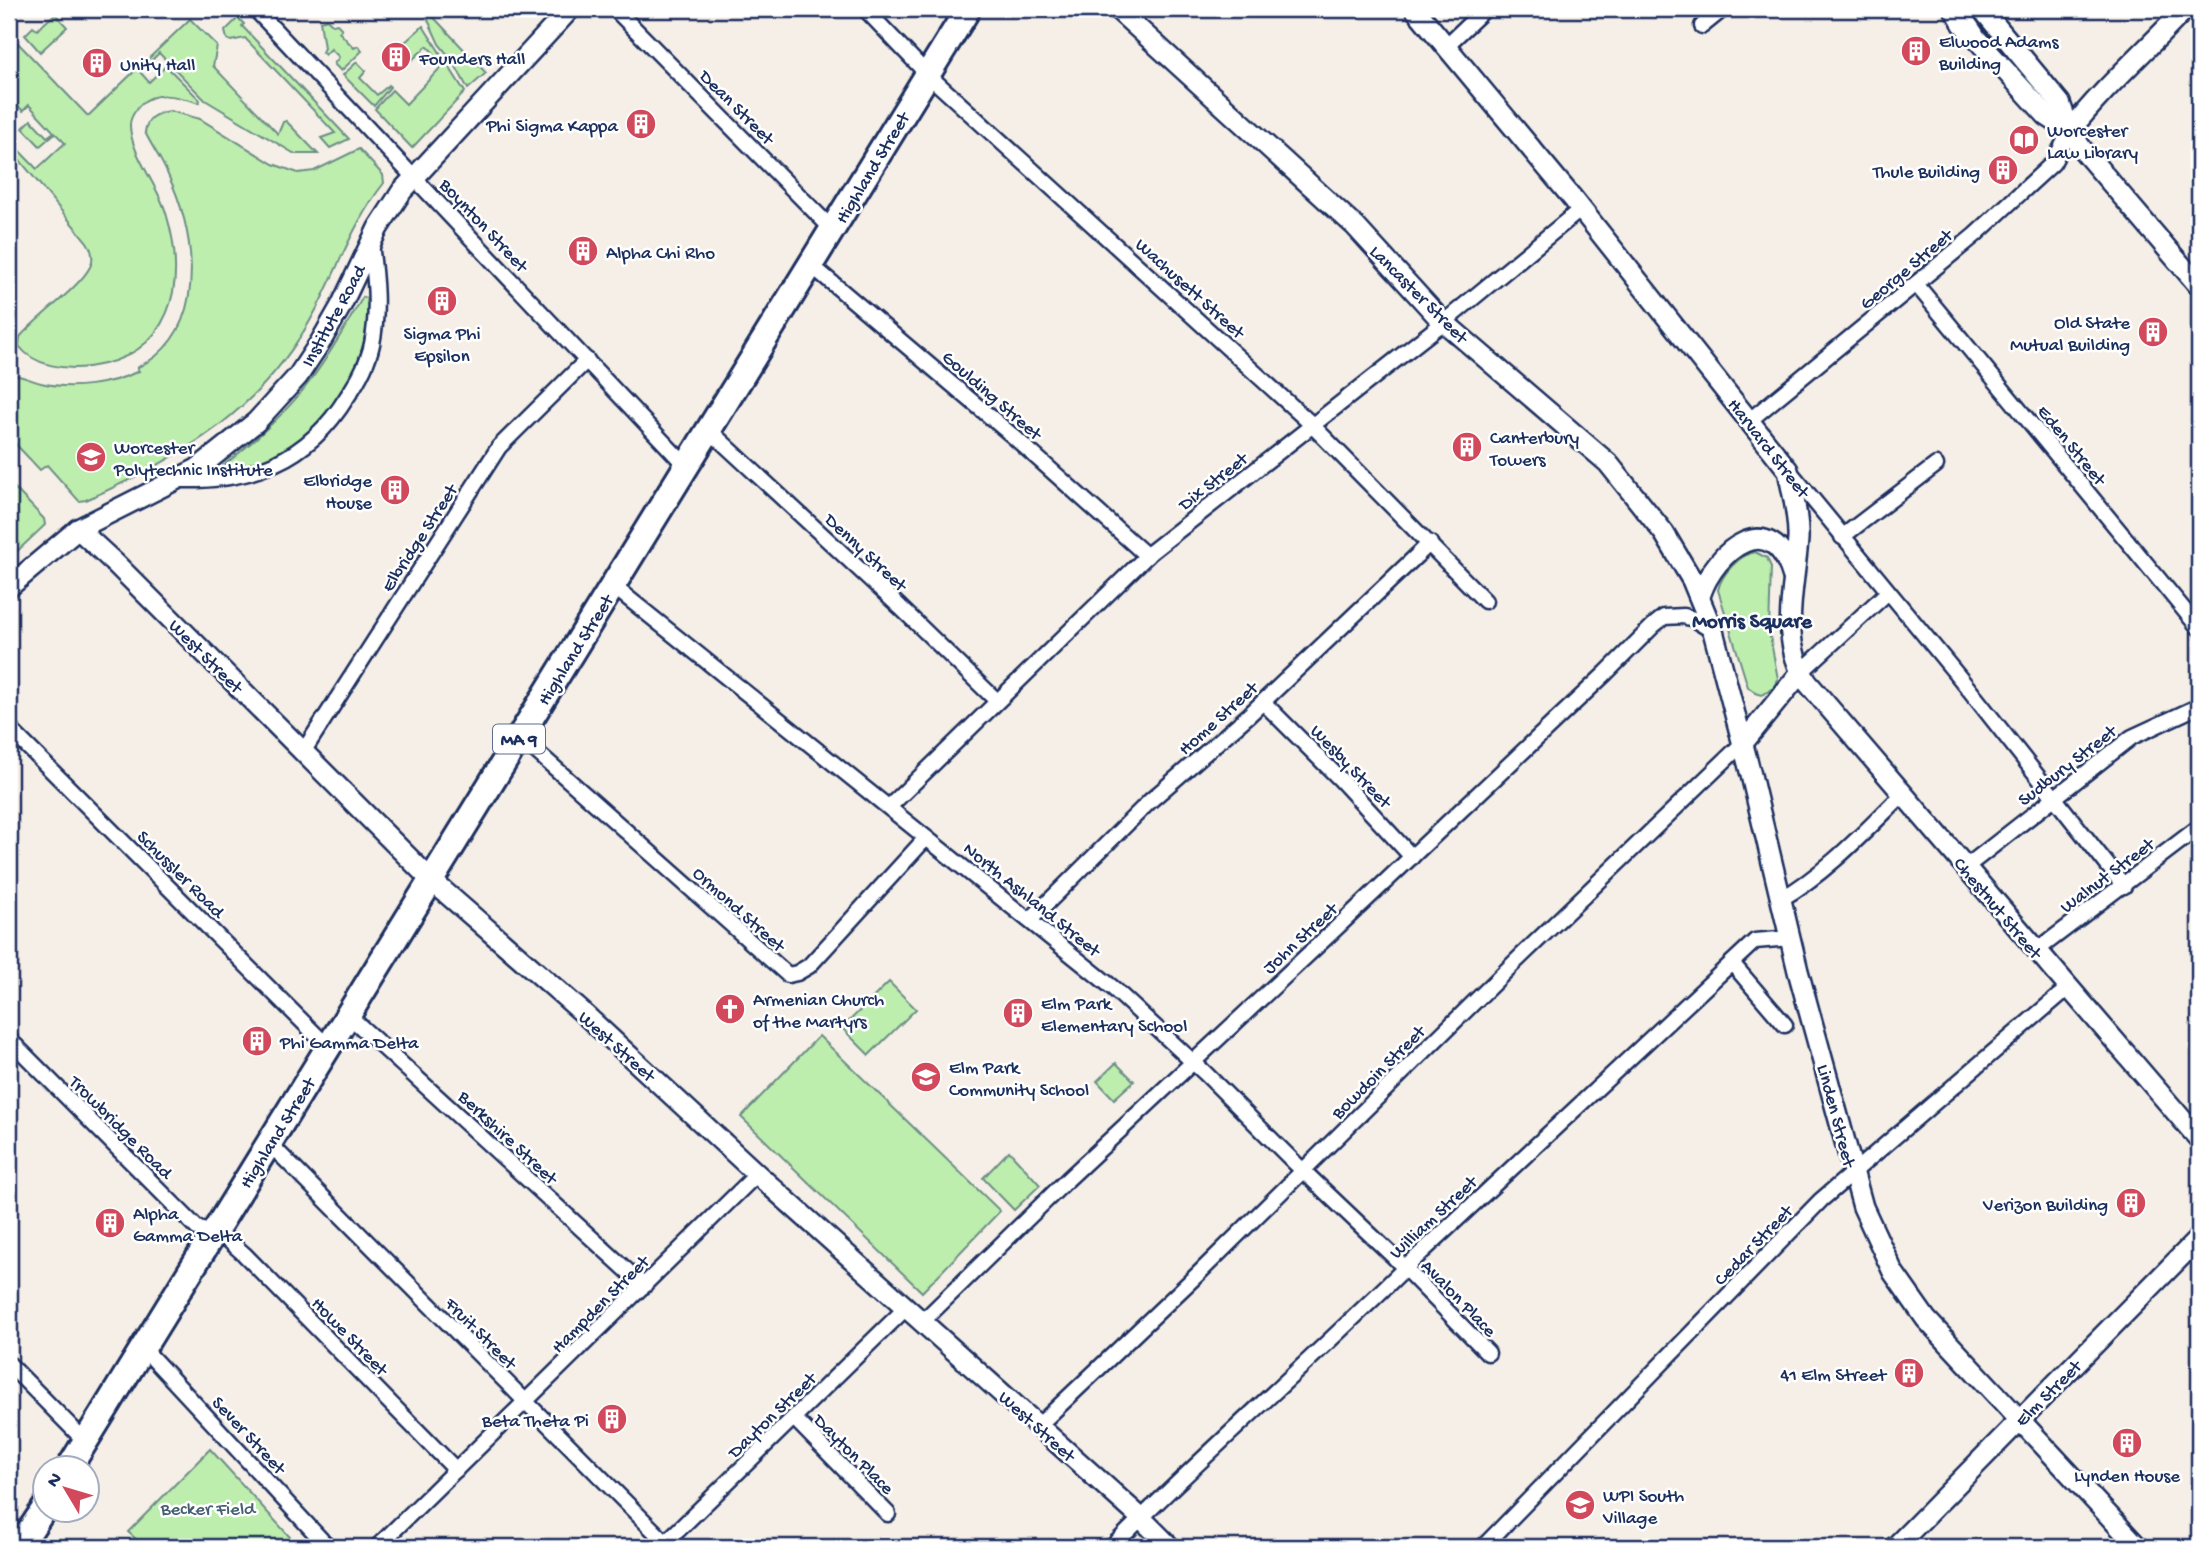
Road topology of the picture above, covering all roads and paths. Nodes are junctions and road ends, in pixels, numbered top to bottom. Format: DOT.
graph roads {
  1 [pos="255,9"];
  2 [pos="570,9"];
  3 [pos="615,9"];
  4 [pos="865,9"];
  5 [pos="968,9"];
  6 [pos="1117,9"];
  7 [pos="1415,9"];
  8 [pos="1486,9"];
  9 [pos="1723,9"];
  10 [pos="1949,9"];
  11 [pos="1955,9"];
  12 [pos="1982,9"];
  13 [pos="2185,9"];
  14 [pos="1702,26"];
  15 [pos="1973,35"];
  16 [pos="1446,46"];
  17 [pos="927,74"];
  18 [pos="2070,131"];
  19 [pos="414,177"];
  20 [pos="1581,209"];
  21 [pos="833,230"];
  22 [pos="371,242"];
  23 [pos="810,264"];
  24 [pos="1916,284"];
  25 [pos="2199,285"];
  26 [pos="1444,322"];
  27 [pos="587,360"];
  28 [pos="1750,420"];
  29 [pos="1312,425"];
  30 [pos="709,430"];
  31 [pos="1936,465"];
  32 [pos="687,467"];
  33 [pos="1788,470"];
  34 [pos="179,480"];
  35 [pos="78,529"];
  36 [pos="1842,537"];
  37 [pos="1430,543"];
  38 [pos="1147,555"];
  39 [pos="1793,577"];
  40 [pos="613,586"];
  41 [pos="9,587"];
  42 [pos="1888,592"];
  43 [pos="1700,596"];
  44 [pos="1485,601"];
  45 [pos="2199,628"];
  46 [pos="1713,631"];
  47 [pos="1796,671"];
  48 [pos="1730,691"];
  49 [pos="997,702"];
  50 [pos="1263,702"];
  51 [pos="1775,705"];
  52 [pos="2199,706"];
  53 [pos="9,728"];
  54 [pos="520,737"];
  55 [pos="1743,743"];
  56 [pos="303,752"];
  57 [pos="1903,794"];
  58 [pos="2054,800"];
  59 [pos="888,807"];
  60 [pos="2199,827"];
  61 [pos="926,838"];
  62 [pos="1412,857"];
  63 [pos="1966,867"];
  64 [pos="431,880"];
  65 [pos="2123,886"];
  66 [pos="1781,899"];
  67 [pos="1030,920"];
  68 [pos="1791,938"];
  69 [pos="2036,951"];
  70 [pos="1732,963"];
  71 [pos="2068,988"];
  72 [pos="348,1015"];
  73 [pos="1785,1025"];
  74 [pos="9,1039"];
  75 [pos="328,1046"];
  76 [pos="1194,1063"];
  77 [pos="2199,1139"];
  78 [pos="269,1143"];
  79 [pos="1304,1171"];
  80 [pos="1853,1173"];
  81 [pos="757,1174"];
  82 [pos="213,1234"];
  83 [pos="2199,1238"];
  84 [pos="1405,1268"];
  85 [pos="644,1286"];
  86 [pos="906,1307"];
  87 [pos="922,1322"];
  88 [pos="143,1348"];
  89 [pos="1488,1353"];
  90 [pos="9,1364"];
  91 [pos="524,1403"];
  92 [pos="794,1418"];
  93 [pos="2019,1420"];
  94 [pos="1038,1426"];
  95 [pos="86,1442"];
  96 [pos="78,1454"];
  97 [pos="456,1470"];
  98 [pos="888,1514"];
  99 [pos="1141,1518"];
  100 [pos="34,1524"];
  101 [pos="666,1546"];
  102 [pos="19,1547"];
  103 [pos="328,1547"];
  104 [pos="377,1547"];
  105 [pos="1112,1547"];
  106 [pos="1170,1547"];
  107 [pos="1483,1547"];
  108 [pos="1895,1547"];
  109 [pos="2138,1547"];
  1 -- 19 [label="street, Boynton Street"];
  2 -- 19 [label="main road, Institute Road"];
  3 -- 21 [label="street, Dean Street"];
  4 -- 17 [label="street, Wachusett Street"];
  5 -- 17 [label="highway, Highland Street / MA 9"];
  6 -- 26 [label="main road, Lancaster Street"];
  7 -- 16 [label="main road, Harvard Street"];
  8 -- 16 [label="street"];
  9 -- 14 [label="street"];
  10 -- 15 [label="main road"];
  11 -- 15 [label="main road"];
  12 -- 18 [label="main road"];
  13 -- 18 [label="main road"];
  15 -- 18 [label="main road"];
  16 -- 20 [label="main road, Harvard Street"];
  17 -- 21 [label="highway, Highland Street / MA 9"];
  17 -- 29 [label="street, Wachusett Street"];
  18 -- 24 [label="street, George Street"];
  18 -- 25 [label="main road"];
  19 -- 22 [label="main road, Institute Road"];
  19 -- 27 [label="street, Boynton Street"];
  20 -- 26 [label="street, Dix Street"];
  20 -- 28 [label="main road, Harvard Street"];
  21 -- 23 [label="highway, Highland Street / MA 9"];
  22 -- 34 [label="main road, Institute Road"];
  22 -- 34 [label="street"];
  23 -- 30 [label="highway, Highland Street / MA 9"];
  23 -- 38 [label="street, Goulding Street"];
  24 -- 28 [label="street, George Street"];
  24 -- 45 [label="street, Eden Street"];
  26 -- 29 [label="street, Dix Street"];
  26 -- 43 [label="main road, Lancaster Street"];
  27 -- 32 [label="street, Boynton Street"];
  27 -- 56 [label="street, Elbridge Street"];
  28 -- 33 [label="main road, Harvard Street"];
  29 -- 37 [label="street, Wachusett Street"];
  29 -- 38 [label="street, Dix Street"];
  30 -- 32 [label="highway, Highland Street / MA 9"];
  30 -- 49 [label="street, Denny Street"];
  31 -- 36 [label="street"];
  32 -- 40 [label="highway, Highland Street / MA 9"];
  33 -- 36 [label="street, Harvard Street"];
  33 -- 39 [label="main road"];
  34 -- 35 [label="main road, Institute Road"];
  35 -- 41 [label="main road, Institute Road"];
  35 -- 56 [label="main road, West Street"];
  36 -- 42 [label="street, Harvard Street"];
  37 -- 44 [label="street, Wachusett Street"];
  37 -- 50 [label="street, Home Street"];
  38 -- 49 [label="street, Dix Street"];
  39 -- 43 [label="main road"];
  39 -- 47 [label="main road"];
  40 -- 54 [label="highway, Highland Street / MA 9"];
  40 -- 59 [label="street, North Ashland Street"];
  42 -- 47 [label="street"];
  42 -- 58 [label="street, Harvard Street"];
  43 -- 46 [label="main road, Linden Street"];
  46 -- 48 [label="main road, Linden Street"];
  46 -- 62 [label="street, John Street"];
  47 -- 51 [label="main road"];
  47 -- 57 [label="main road, Chestnut Street"];
  48 -- 51 [label="main road"];
  48 -- 55 [label="main road, Linden Street"];
  49 -- 59 [label="street, Dix Street"];
  50 -- 62 [label="street, Wesby Street"];
  50 -- 67 [label="street, Home Street"];
  51 -- 55 [label="main road"];
  52 -- 58 [label="street, Sudbury Street"];
  53 -- 75 [label="street, Schussler Road"];
  54 -- 61 [label="street, Ormond Street"];
  54 -- 64 [label="highway, Highland Street / MA 9"];
  55 -- 66 [label="main road, Linden Street"];
  55 -- 79 [label="street, Bowdoin Street"];
  56 -- 64 [label="main road, West Street"];
  57 -- 63 [label="main road, Chestnut Street"];
  57 -- 66 [label="street"];
  58 -- 63 [label="street, Sudbury Street"];
  58 -- 65 [label="street, Harvard Street"];
  59 -- 61 [label="street, North Ashland Street"];
  60 -- 65 [label="street, Walnut Street"];
  61 -- 67 [label="street, North Ashland Street"];
  62 -- 76 [label="street, John Street"];
  63 -- 69 [label="main road, Chestnut Street"];
  64 -- 72 [label="highway, Highland Street / MA 9"];
  64 -- 81 [label="main road, West Street"];
  65 -- 69 [label="street, Walnut Street"];
  66 -- 68 [label="main road, Linden Street"];
  67 -- 76 [label="street, North Ashland Street"];
  68 -- 70 [label="street, William Street"];
  68 -- 80 [label="main road, Linden Street"];
  69 -- 71 [label="main road, Chestnut Street"];
  70 -- 73 [label="street"];
  70 -- 84 [label="street, William Street"];
  71 -- 77 [label="main road, Chestnut Street"];
  71 -- 80 [label="street, Cedar Street"];
  72 -- 75 [label="highway, Highland Street / MA 9"];
  72 -- 85 [label="street, Berkshire Street"];
  74 -- 82 [label="street, Trowbridge Road"];
  75 -- 78 [label="highway, Highland Street / MA 9"];
  76 -- 79 [label="street, North Ashland Street"];
  76 -- 87 [label="street, John Street"];
  78 -- 82 [label="highway, Highland Street / MA 9"];
  78 -- 91 [label="street, Fruit Street"];
  79 -- 84 [label="street, North Ashland Street"];
  79 -- 94 [label="street, Bowdoin Street"];
  80 -- 93 [label="main road, Linden Street"];
  80 -- 107 [label="street, Cedar Street"];
  81 -- 85 [label="street, Hampden Street"];
  81 -- 86 [label="main road, West Street"];
  82 -- 88 [label="highway, Highland Street / MA 9"];
  82 -- 97 [label="street, Howe Street"];
  83 -- 93 [label="main road, Elm Street"];
  84 -- 89 [label="street, Avalon Place"];
  84 -- 99 [label="street, William Street"];
  85 -- 91 [label="street, Hampden Street"];
  86 -- 87 [label="main road, West Street"];
  86 -- 92 [label="street, Dayton Street"];
  87 -- 94 [label="main road, West Street"];
  88 -- 95 [label="highway, Highland Street / MA 9"];
  88 -- 103 [label="street, Sever Street"];
  90 -- 95 [label="street"];
  91 -- 97 [label="street, Hampden Street"];
  91 -- 101 [label="street, Fruit Street"];
  92 -- 98 [label="street, Dayton Place"];
  92 -- 101 [label="street, Dayton Street"];
  93 -- 108 [label="main road, Elm Street"];
  93 -- 109 [label="main road, Linden Street"];
  94 -- 99 [label="main road, West Street"];
  95 -- 96 [label="highway, Highland Street / MA 9"];
  97 -- 104 [label="street, Hampden Street"];
  99 -- 105 [label="street, William Street"];
  99 -- 106 [label="main road, West Street"];
  100 -- 102 [label="highway"];
}
